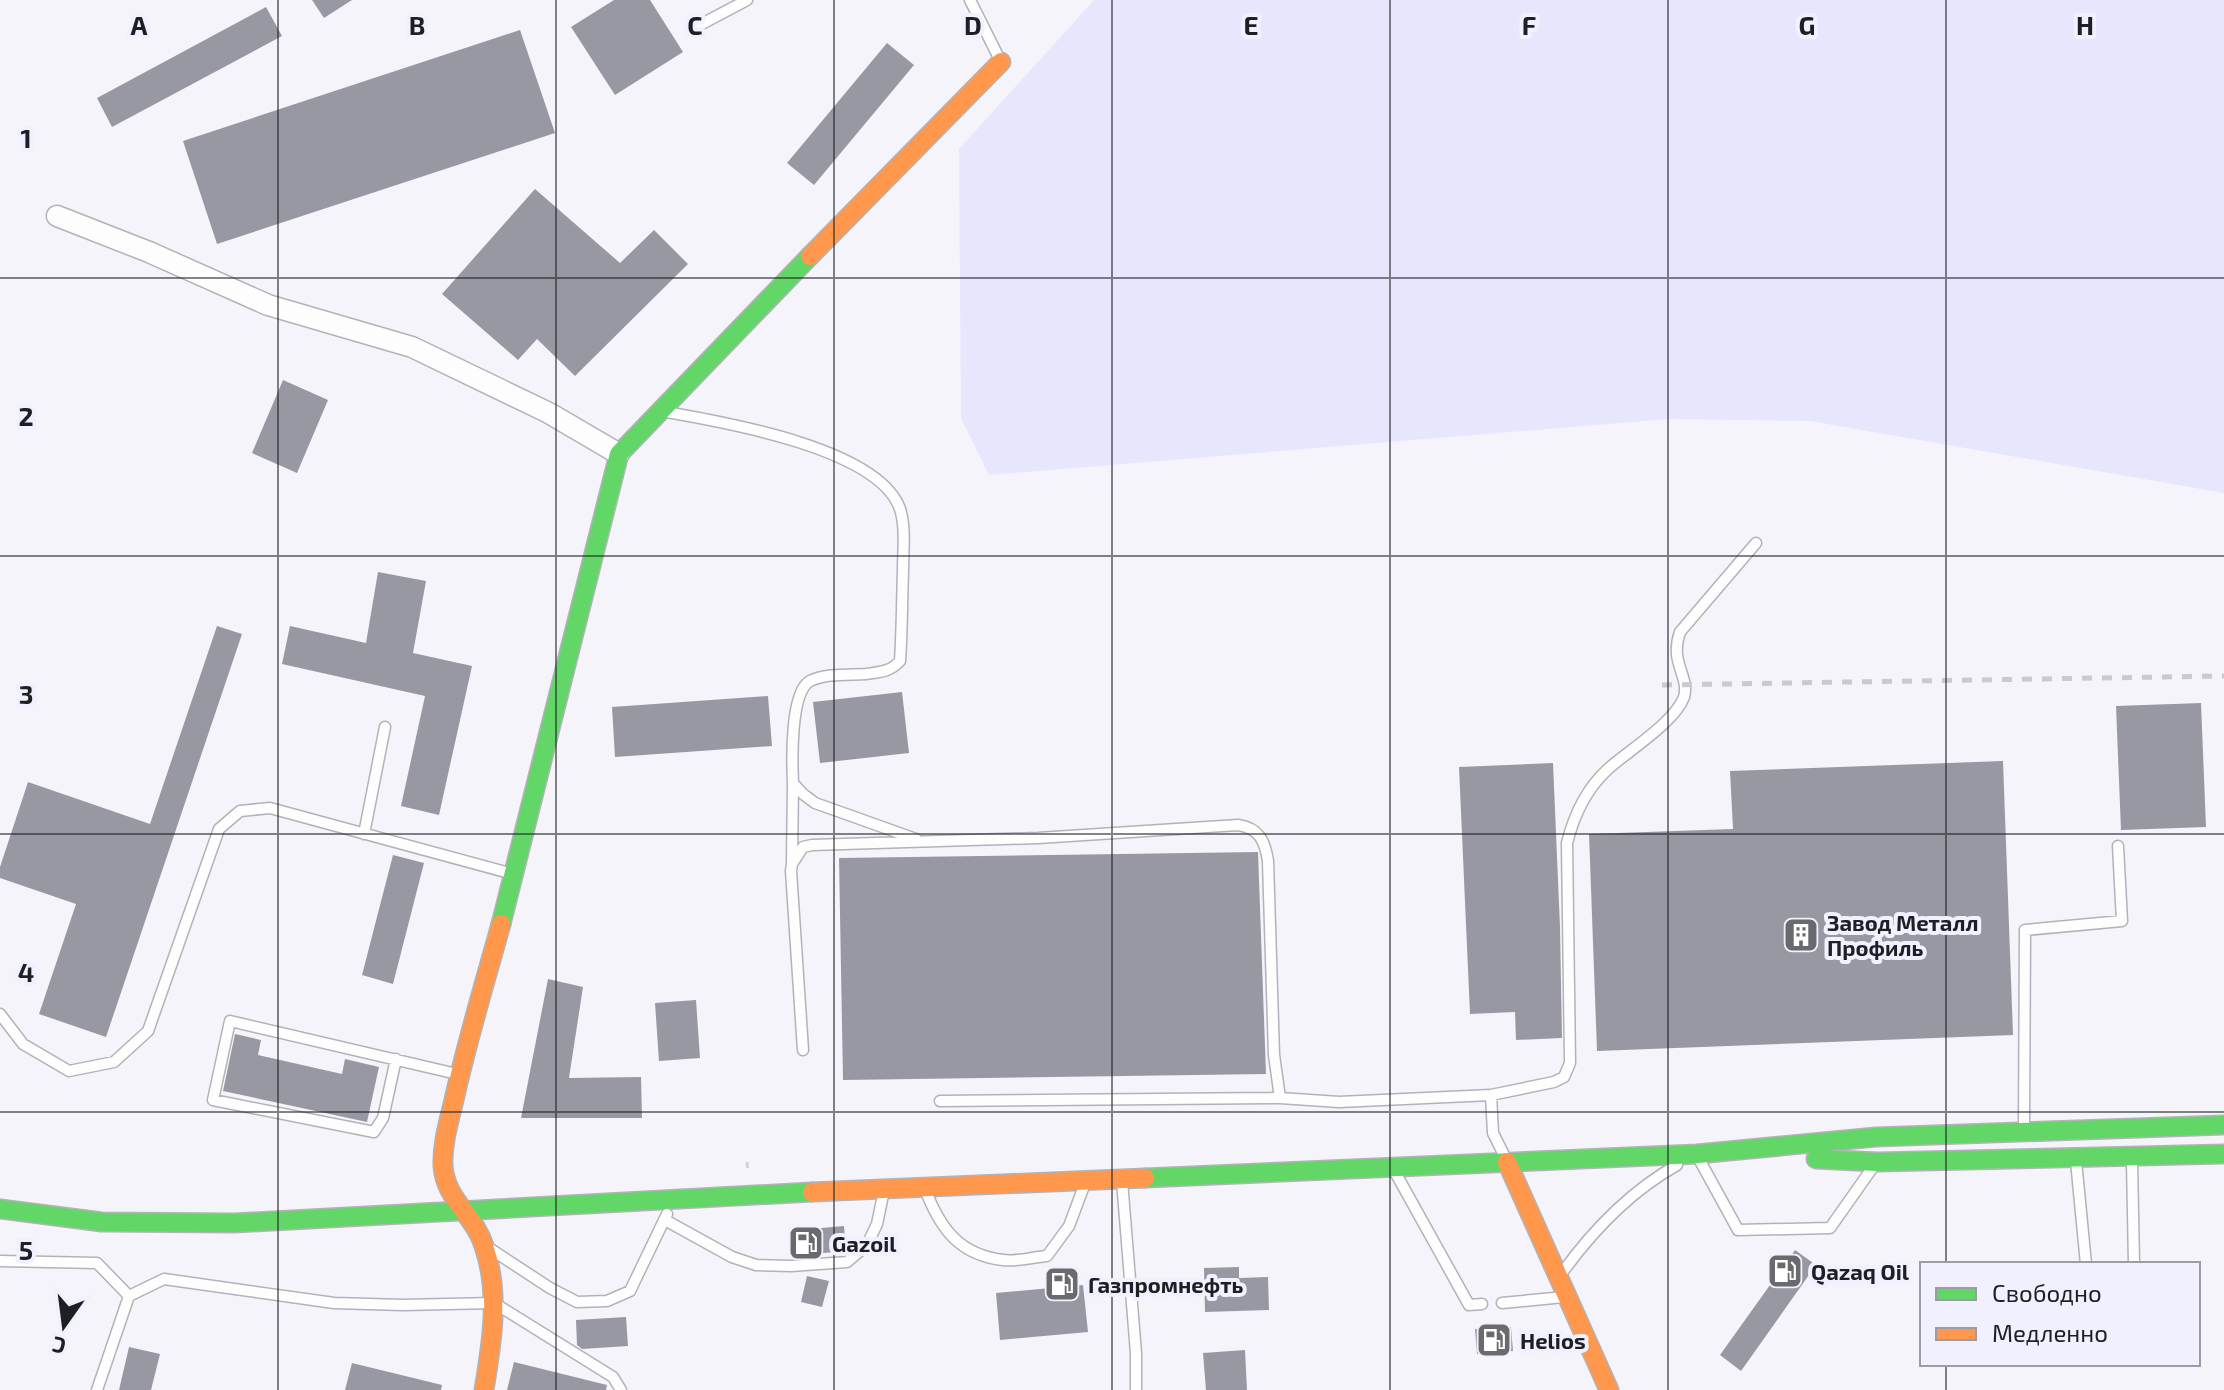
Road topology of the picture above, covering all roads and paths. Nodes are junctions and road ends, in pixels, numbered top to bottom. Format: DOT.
graph roads {
  1 [pos="747,0"];
  2 [pos="970,0"];
  3 [pos="696,27"];
  4 [pos="1001,62"];
  5 [pos="57,216"];
  6 [pos="658,411"];
  7 [pos="619,454"];
  8 [pos="1756,543"];
  9 [pos="385,727"];
  10 [pos="793,783"];
  11 [pos="364,834"];
  12 [pos="922,841"];
  13 [pos="2118,846"];
  14 [pos="792,864"];
  15 [pos="515,875"];
  16 [pos="0,1014"];
  17 [pos="803,1050"];
  18 [pos="396,1059"];
  19 [pos="459,1075"];
  20 [pos="1491,1095"];
  21 [pos="1280,1098"];
  22 [pos="940,1101"];
  23 [pos="2224,1125"];
  24 [pos="2024,1133"];
  25 [pos="1697,1154"];
  26 [pos="2224,1154"];
  27 [pos="2132,1157"];
  28 [pos="2075,1159"];
  29 [pos="1507,1162"];
  30 [pos="1877,1162"];
  31 [pos="1393,1167"];
  32 [pos="1122,1179"];
  33 [pos="1087,1180"];
  34 [pos="924,1187"];
  35 [pos="885,1189"];
  36 [pos="673,1199"];
  37 [pos="0,1209"];
  38 [pos="461,1210"];
  39 [pos="665,1220"];
  40 [pos="484,1244"];
  41 [pos="0,1261"];
  42 [pos="2086,1262"];
  43 [pos="2134,1262"];
  44 [pos="1560,1276"];
  45 [pos="129,1296"];
  46 [pos="1569,1297"];
  47 [pos="494,1303"];
  48 [pos="1502,1303"];
  49 [pos="1482,1304"];
  50 [pos="97,1390"];
  51 [pos="484,1390"];
  52 [pos="622,1390"];
  53 [pos="1136,1390"];
  54 [pos="1609,1390"];
  1 -- 3 [label="lane"];
  2 -- 4 [label="lane"];
  4 -- 6 [label="main road"];
  5 -- 7 [label="street"];
  6 -- 7 [label="main road"];
  6 -- 10 [label="lane"];
  7 -- 15 [label="main road"];
  8 -- 20 [label="lane"];
  9 -- 11 [label="lane"];
  10 -- 12 [label="lane"];
  10 -- 14 [label="lane"];
  11 -- 15 [label="lane"];
  11 -- 16 [label="lane"];
  12 -- 14 [label="lane"];
  12 -- 21 [label="lane"];
  13 -- 24 [label="lane"];
  14 -- 17 [label="lane"];
  15 -- 19 [label="main road"];
  18 -- 18 [label="lane"];
  18 -- 19 [label="lane"];
  19 -- 38 [label="main road"];
  20 -- 21 [label="lane"];
  20 -- 29 [label="lane"];
  21 -- 22 [label="lane"];
  23 -- 24 [label="main road"];
  24 -- 25 [label="main road"];
  25 -- 29 [label="main road"];
  25 -- 30 [label="main road"];
  25 -- 30 [label="lane"];
  25 -- 44 [label="lane"];
  26 -- 27 [label="main road"];
  27 -- 28 [label="main road"];
  27 -- 43 [label="lane"];
  28 -- 30 [label="main road"];
  28 -- 42 [label="lane"];
  29 -- 31 [label="main road"];
  29 -- 44 [label="main road"];
  31 -- 32 [label="main road"];
  31 -- 49 [label="lane"];
  32 -- 33 [label="main road"];
  32 -- 53 [label="lane"];
  33 -- 34 [label="main road"];
  33 -- 34 [label="lane"];
  34 -- 35 [label="main road"];
  35 -- 36 [label="main road"];
  35 -- 39 [label="lane"];
  36 -- 38 [label="main road"];
  36 -- 39 [label="lane"];
  37 -- 38 [label="main road"];
  38 -- 40 [label="main road"];
  39 -- 40 [label="lane"];
  40 -- 47 [label="main road"];
  41 -- 45 [label="lane"];
  44 -- 46 [label="main road"];
  45 -- 47 [label="lane"];
  45 -- 50 [label="lane"];
  46 -- 48 [label="lane"];
  46 -- 54 [label="main road"];
  47 -- 51 [label="main road"];
  47 -- 52 [label="lane"];
}
